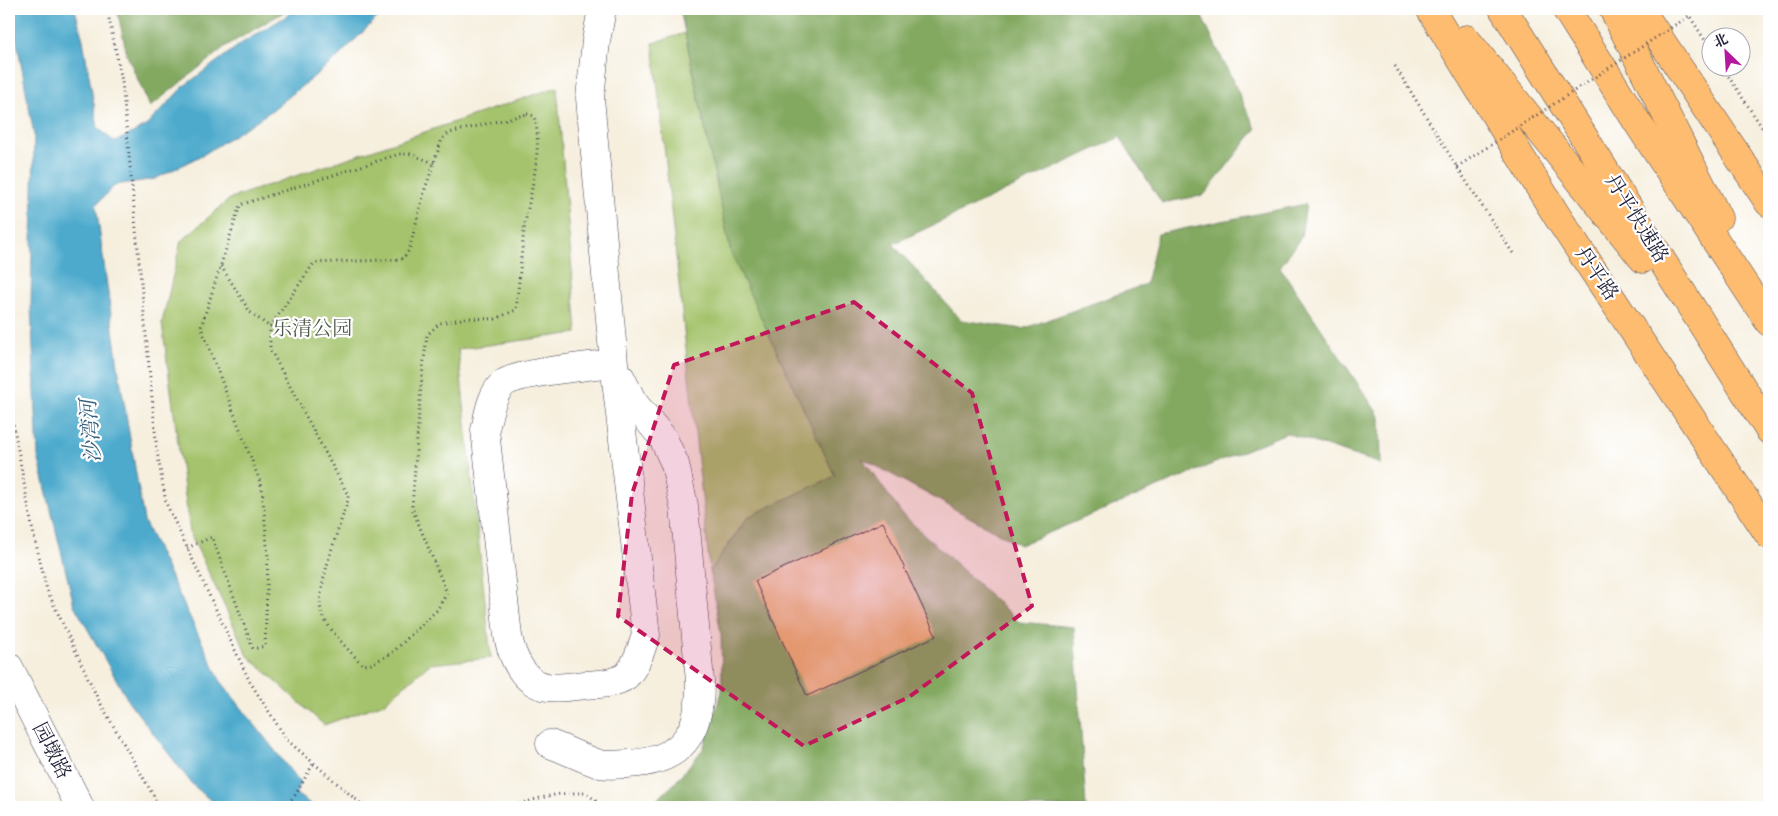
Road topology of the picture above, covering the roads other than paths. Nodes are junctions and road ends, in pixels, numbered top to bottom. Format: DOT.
graph roads {
  1 [pos="602,9"];
  2 [pos="1430,9"];
  3 [pos="1442,9"];
  4 [pos="1503,9"];
  5 [pos="1566,9"];
  6 [pos="1614,9"];
  7 [pos="1640,9"];
  8 [pos="1769,203"];
  9 [pos="1769,321"];
  10 [pos="1727,362"];
  11 [pos="614,364"];
  12 [pos="1769,430"];
  13 [pos="1769,535"];
  14 [pos="9,667"];
  15 [pos="550,744"];
  16 [pos="80,807"];
  1 -- 11 [label="street"];
  2 -- 13 [label="highway, 丹平路"];
  3 -- 10 [label="highway"];
  4 -- 10 [label="highway, 丹平快速路"];
  5 -- 9 [label="highway"];
  6 -- 9 [label="highway"];
  7 -- 8 [label="highway"];
  10 -- 12 [label="highway, 丹平快速路"];
  11 -- 11 [label="street"];
  11 -- 15 [label="street"];
  14 -- 16 [label="street, 园墩路"];
}
